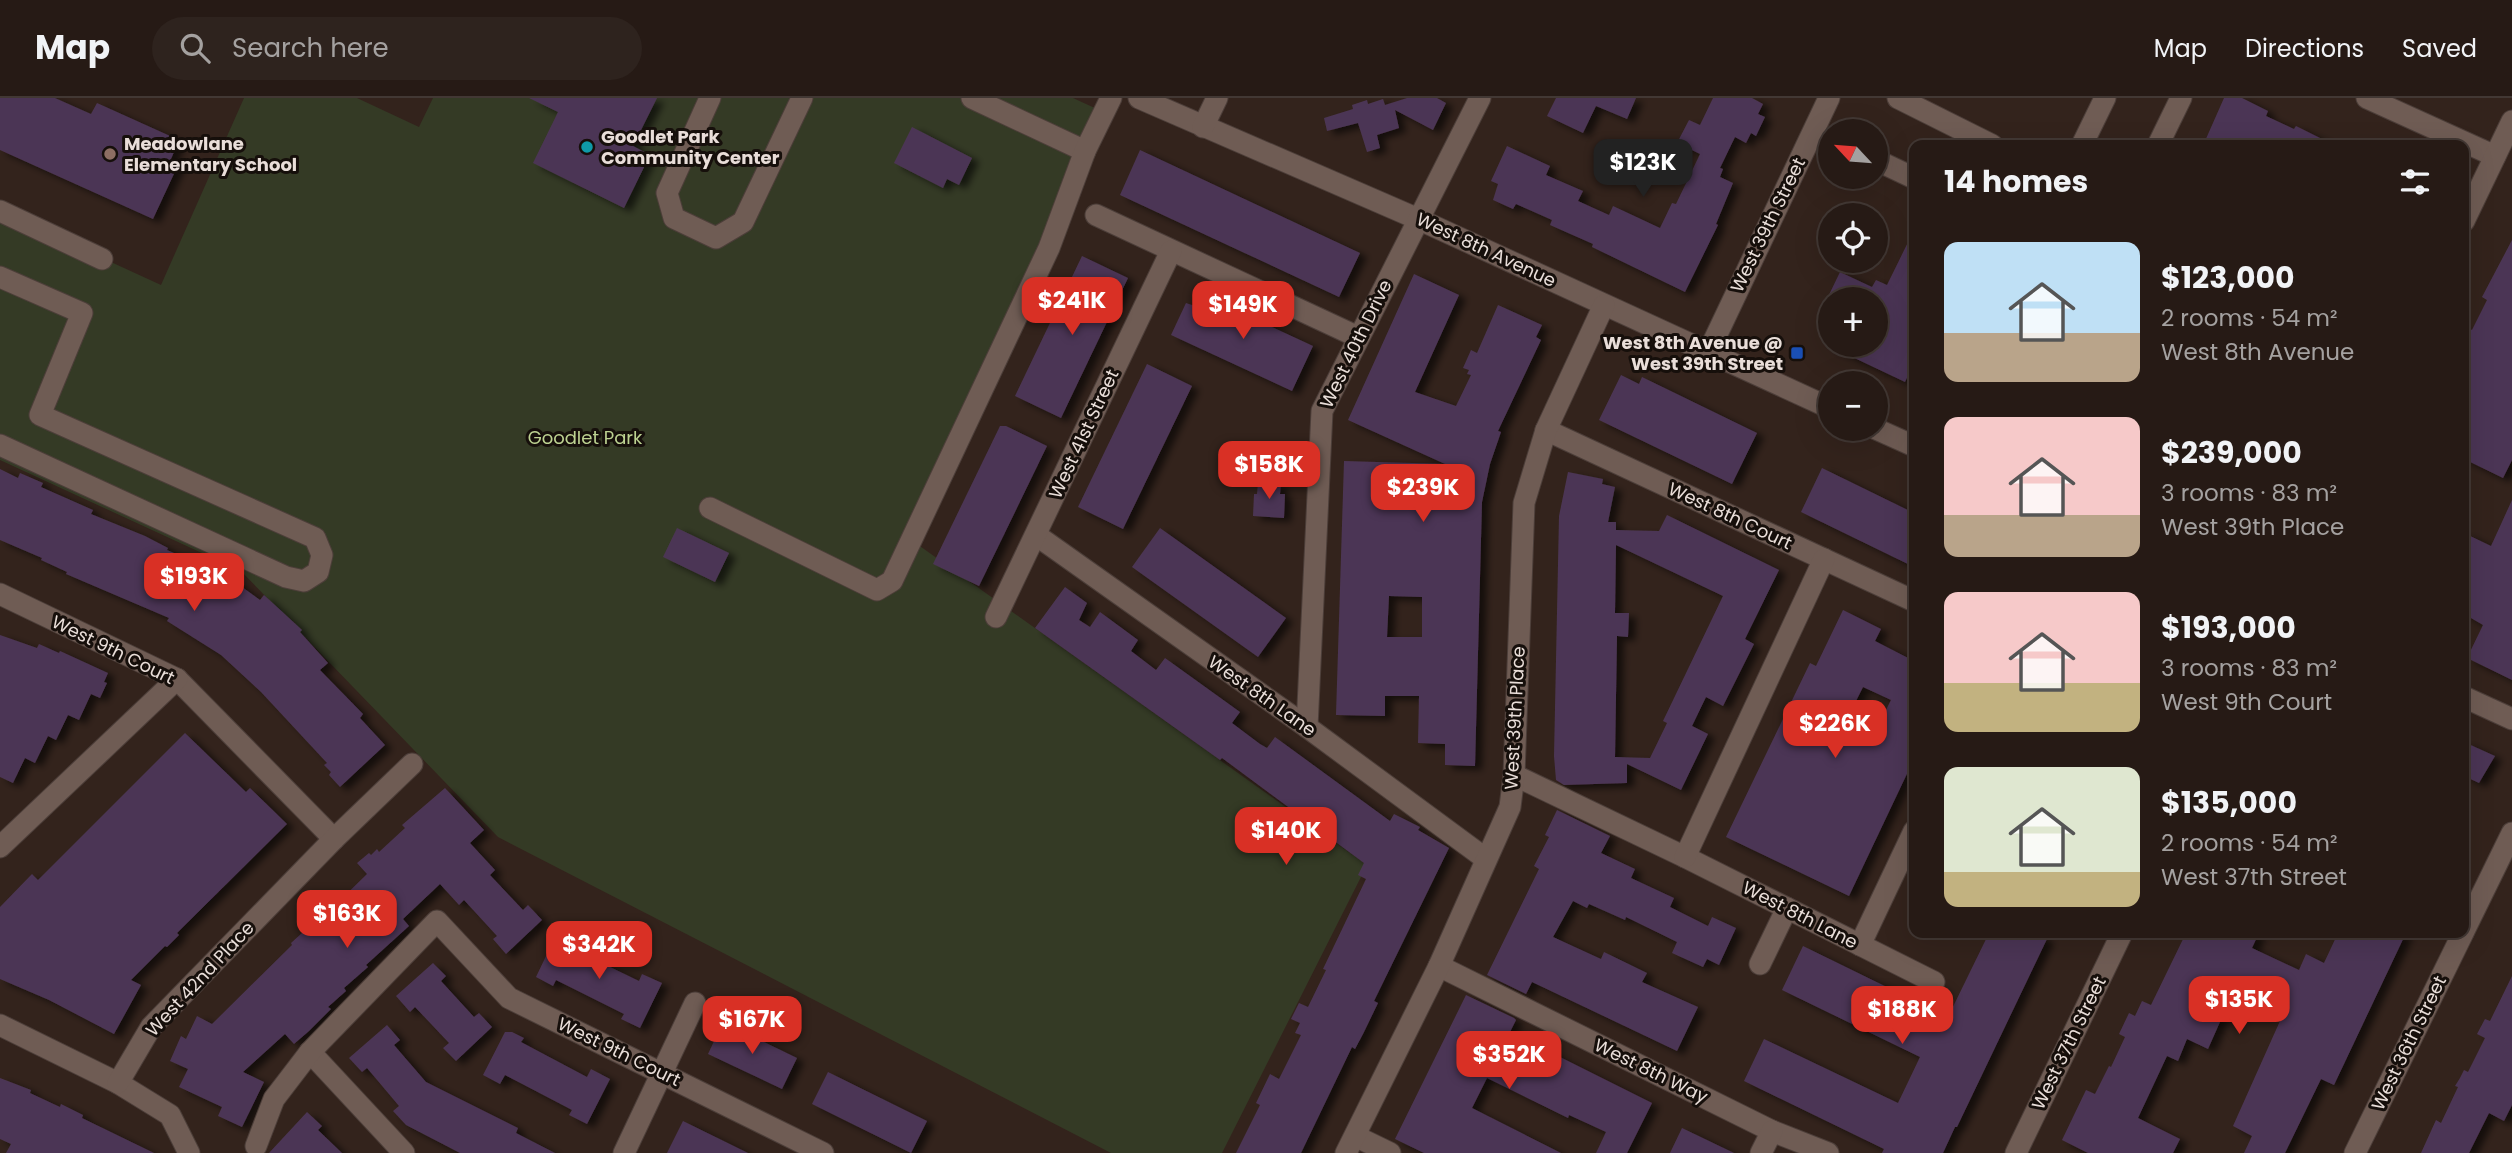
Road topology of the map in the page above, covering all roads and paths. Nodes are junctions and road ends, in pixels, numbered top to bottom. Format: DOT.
graph roads {
  1 [pos="710,98"];
  2 [pos="802,98"];
  3 [pos="972,98"];
  4 [pos="1111,98"];
  5 [pos="1139,98"];
  6 [pos="1217,98"];
  7 [pos="1479,98"];
  8 [pos="1829,98"];
  9 [pos="1898,98"];
  10 [pos="2105,98"];
  11 [pos="2181,98"];
  12 [pos="2367,98"];
  13 [pos="1825,119"];
  14 [pos="2512,121"];
  15 [pos="1203,127"];
  16 [pos="1982,140"];
  17 [pos="2084,140"];
  18 [pos="2160,140"];
  19 [pos="2460,140"];
  20 [pos="1818,142"];
  21 [pos="2469,144"];
  22 [pos="1085,151"];
  23 [pos="2495,156"];
  24 [pos="1888,166"];
  25 [pos="1909,176"];
  26 [pos="0,211"];
  27 [pos="2469,211"];
  28 [pos="1096,215"];
  29 [pos="1418,219"];
  30 [pos="1171,251"];
  31 [pos="102,259"];
  32 [pos="0,276"];
  33 [pos="1604,304"];
  34 [pos="1358,337"];
  35 [pos="1707,353"];
  36 [pos="1818,403"];
  37 [pos="1546,430"];
  38 [pos="1888,434"];
  39 [pos="1909,444"];
  40 [pos="0,445"];
  41 [pos="710,508"];
  42 [pos="1036,536"];
  43 [pos="1824,559"];
  44 [pos="0,594"];
  45 [pos="1909,599"];
  46 [pos="996,617"];
  47 [pos="177,679"];
  48 [pos="2469,699"];
  49 [pos="2512,719"];
  50 [pos="1307,727"];
  51 [pos="412,764"];
  52 [pos="1514,775"];
  53 [pos="2512,833"];
  54 [pos="334,839"];
  55 [pos="1909,842"];
  56 [pos="0,847"];
  57 [pos="1685,857"];
  58 [pos="1486,859"];
  59 [pos="1787,908"];
  60 [pos="2469,922"];
  61 [pos="2120,938"];
  62 [pos="2461,938"];
  63 [pos="1860,945"];
  64 [pos="1760,964"];
  65 [pos="1439,966"];
  66 [pos="1934,982"];
  67 [pos="695,1003"];
  68 [pos="0,1026"];
  69 [pos="310,1052"];
  70 [pos="663,1074"];
  71 [pos="118,1083"];
  72 [pos="1772,1131"];
  73 [pos="1350,1144"];
  74 [pos="256,1146"];
  75 [pos="189,1153"];
  76 [pos="404,1153"];
  77 [pos="624,1153"];
  78 [pos="823,1153"];
  79 [pos="1390,1153"];
  80 [pos="1761,1153"];
  81 [pos="1828,1153"];
  82 [pos="2016,1153"];
  83 [pos="2355,1153"];
  1 -- 2 [label="street"];
  3 -- 22 [label="street"];
  4 -- 22 [label="street"];
  5 -- 15 [label="street, West 8th Avenue"];
  6 -- 15 [label="street"];
  7 -- 29 [label="street"];
  8 -- 13 [label="street, West 39th Street"];
  9 -- 16 [label="street"];
  10 -- 17 [label="street"];
  11 -- 18 [label="street"];
  12 -- 19 [label="street"];
  14 -- 23 [label="street"];
  15 -- 29 [label="street, West 8th Avenue"];
  20 -- 35 [label="street, West 39th Street"];
  21 -- 23 [label="street"];
  22 -- 41 [label="street"];
  23 -- 27 [label="street"];
  24 -- 25 [label="street"];
  26 -- 31 [label="street"];
  28 -- 30 [label="street"];
  29 -- 33 [label="street, West 8th Avenue"];
  29 -- 34 [label="street, West 40th Drive"];
  30 -- 34 [label="street"];
  30 -- 42 [label="street, West 41st Street"];
  32 -- 40 [label="street"];
  33 -- 35 [label="street, West 8th Avenue"];
  33 -- 37 [label="street, West 39th Place"];
  34 -- 50 [label="street, West 40th Drive"];
  35 -- 36 [label="street, West 8th Avenue"];
  37 -- 43 [label="street, West 8th Court"];
  37 -- 52 [label="street, West 39th Place"];
  38 -- 39 [label="street"];
  42 -- 46 [label="street, West 41st Street"];
  42 -- 50 [label="street, West 8th Lane"];
  43 -- 45 [label="street, West 8th Court"];
  43 -- 57 [label="street"];
  44 -- 47 [label="street, West 9th Court"];
  47 -- 54 [label="street, West 9th Court"];
  47 -- 56 [label="street"];
  48 -- 49 [label="street"];
  50 -- 58 [label="street, West 8th Lane"];
  51 -- 54 [label="street, West 42nd Place"];
  52 -- 57 [label="street, West 8th Lane"];
  52 -- 58 [label="street, West 39th Place"];
  53 -- 60 [label="street, West 36th Street"];
  54 -- 71 [label="street, West 42nd Place"];
  55 -- 63 [label="street"];
  57 -- 59 [label="street, West 8th Lane"];
  58 -- 65 [label="street, West 39th Place"];
  59 -- 63 [label="street, West 8th Lane"];
  59 -- 64 [label="street"];
  61 -- 82 [label="street, West 37th Street"];
  62 -- 83 [label="street, West 36th Street"];
  63 -- 66 [label="street, West 8th Lane"];
  65 -- 72 [label="street, West 8th Way"];
  65 -- 73 [label="street, West 39th Place"];
  67 -- 70 [label="street"];
  68 -- 71 [label="street"];
  69 -- 70 [label="street, West 9th Court"];
  69 -- 74 [label="street"];
  69 -- 76 [label="street"];
  70 -- 77 [label="street"];
  70 -- 78 [label="street, West 9th Court"];
  71 -- 75 [label="street"];
  72 -- 80 [label="street"];
  72 -- 81 [label="street, West 8th Way"];
  73 -- 79 [label="street"];
}
